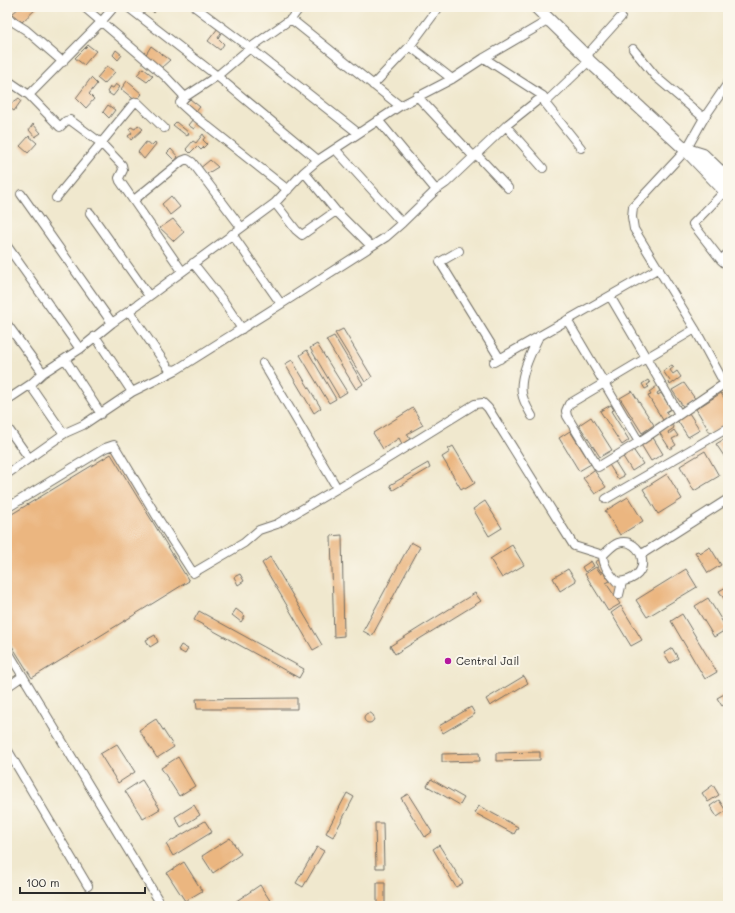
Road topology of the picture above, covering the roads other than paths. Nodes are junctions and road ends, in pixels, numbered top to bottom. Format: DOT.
graph roads {
  1 [pos="84,7"];
  2 [pos="114,7"];
  3 [pos="128,7"];
  4 [pos="195,7"];
  5 [pos="300,7"];
  6 [pos="439,7"];
  7 [pos="536,7"];
  8 [pos="621,17"];
  9 [pos="7,18"];
  10 [pos="290,19"];
  11 [pos="549,20"];
  12 [pos="102,22"];
  13 [pos="410,46"];
  14 [pos="250,48"];
  15 [pos="633,49"];
  16 [pos="484,58"];
  17 [pos="587,59"];
  18 [pos="63,62"];
  19 [pos="217,76"];
  20 [pos="452,79"];
  21 [pos="7,80"];
  22 [pos="728,83"];
  23 [pos="374,85"];
  24 [pos="29,95"];
  25 [pos="416,96"];
  26 [pos="185,97"];
  27 [pos="544,99"];
  28 [pos="400,106"];
  29 [pos="704,118"];
  30 [pos="378,120"];
  31 [pos="506,126"];
  32 [pos="164,128"];
  33 [pos="358,133"];
  34 [pos="101,143"];
  35 [pos="581,148"];
  36 [pos="335,149"];
  37 [pos="686,150"];
  38 [pos="475,155"];
  39 [pos="318,160"];
  40 [pos="542,168"];
  41 [pos="304,172"];
  42 [pos="728,179"];
  43 [pos="508,188"];
  44 [pos="288,190"];
  45 [pos="436,190"];
  46 [pos="727,192"];
  47 [pos="21,194"];
  48 [pos="56,198"];
  49 [pos="134,200"];
  50 [pos="275,203"];
  51 [pos="336,211"];
  52 [pos="90,213"];
  53 [pos="402,223"];
  54 [pos="241,227"];
  55 [pos="232,234"];
  56 [pos="7,246"];
  57 [pos="371,246"];
  58 [pos="459,251"];
  59 [pos="728,253"];
  60 [pos="721,260"];
  61 [pos="193,264"];
  62 [pos="728,266"];
  63 [pos="658,268"];
  64 [pos="182,271"];
  65 [pos="149,296"];
  66 [pos="610,296"];
  67 [pos="281,304"];
  68 [pos="129,311"];
  69 [pos="567,320"];
  70 [pos="112,323"];
  71 [pos="7,324"];
  72 [pos="242,329"];
  73 [pos="695,329"];
  74 [pos="95,336"];
  75 [pos="539,336"];
  76 [pos="80,349"];
  77 [pos="647,358"];
  78 [pos="64,359"];
  79 [pos="263,363"];
  80 [pos="176,370"];
  81 [pos="43,373"];
  82 [pos="604,383"];
  83 [pos="30,384"];
  84 [pos="726,387"];
  85 [pos="132,392"];
  86 [pos="7,400"];
  87 [pos="101,414"];
  88 [pos="680,414"];
  89 [pos="532,416"];
  90 [pos="7,427"];
  91 [pos="728,428"];
  92 [pos="64,434"];
  93 [pos="639,442"];
  94 [pos="29,458"];
  95 [pos="7,474"];
  96 [pos="337,488"];
  97 [pos="606,499"];
  98 [pos="728,499"];
  99 [pos="7,508"];
  100 [pos="642,554"];
  101 [pos="603,555"];
  102 [pos="622,582"];
  103 [pos="619,595"];
  104 [pos="7,650"];
  105 [pos="23,676"];
  106 [pos="7,687"];
  107 [pos="7,749"];
  108 [pos="88,886"];
  109 [pos="162,906"];
  1 -- 12 [label="street"];
  2 -- 12 [label="street"];
  3 -- 19 [label="street"];
  4 -- 14 [label="street"];
  5 -- 10 [label="street"];
  6 -- 13 [label="street"];
  7 -- 11 [label="street"];
  8 -- 17 [label="street"];
  9 -- 18 [label="street"];
  10 -- 14 [label="street"];
  10 -- 23 [label="street"];
  11 -- 16 [label="street"];
  11 -- 17 [label="street"];
  12 -- 18 [label="street"];
  12 -- 26 [label="street"];
  13 -- 20 [label="street"];
  13 -- 23 [label="street"];
  14 -- 19 [label="street"];
  14 -- 33 [label="street"];
  15 -- 29 [label="street"];
  16 -- 20 [label="street"];
  16 -- 27 [label="street"];
  17 -- 27 [label="street"];
  17 -- 37 [label="street"];
  18 -- 24 [label="street"];
  19 -- 26 [label="street"];
  19 -- 39 [label="street"];
  20 -- 25 [label="street"];
  21 -- 24 [label="street"];
  22 -- 29 [label="street"];
  23 -- 28 [label="street"];
  24 -- 34 [label="street"];
  25 -- 28 [label="street"];
  25 -- 38 [label="street"];
  26 -- 44 [label="street"];
  27 -- 31 [label="street"];
  27 -- 35 [label="street"];
  28 -- 30 [label="street"];
  29 -- 37 [label="street"];
  30 -- 33 [label="street"];
  30 -- 45 [label="street"];
  31 -- 38 [label="street"];
  31 -- 40 [label="street"];
  32 -- 34 [label="street"];
  33 -- 36 [label="street"];
  34 -- 48 [label="street"];
  34 -- 49 [label="street"];
  36 -- 39 [label="street"];
  36 -- 53 [label="street"];
  37 -- 42 [label="street"];
  37 -- 46 [label="street"];
  37 -- 63 [label="street"];
  38 -- 43 [label="street"];
  38 -- 45 [label="street"];
  39 -- 41 [label="street"];
  41 -- 44 [label="street"];
  41 -- 51 [label="street"];
  44 -- 50 [label="street"];
  45 -- 53 [label="street"];
  46 -- 60 [label="street"];
  47 -- 70 [label="street"];
  49 -- 54 [label="street"];
  49 -- 64 [label="street"];
  50 -- 51 [label="street"];
  50 -- 54 [label="street"];
  51 -- 57 [label="street"];
  52 -- 65 [label="street"];
  53 -- 57 [label="street"];
  54 -- 55 [label="street"];
  55 -- 61 [label="street"];
  55 -- 67 [label="street"];
  56 -- 76 [label="street"];
  57 -- 67 [label="street"];
  58 -- 75 [label="street"];
  59 -- 60 [label="street"];
  60 -- 62 [label="street"];
  61 -- 64 [label="street"];
  61 -- 72 [label="street"];
  63 -- 66 [label="street"];
  63 -- 73 [label="street"];
  64 -- 65 [label="street"];
  65 -- 68 [label="street"];
  66 -- 69 [label="street"];
  66 -- 77 [label="street"];
  67 -- 72 [label="street"];
  68 -- 70 [label="street"];
  68 -- 80 [label="street"];
  69 -- 75 [label="street"];
  69 -- 82 [label="street"];
  70 -- 74 [label="street"];
  71 -- 81 [label="street"];
  72 -- 80 [label="street"];
  73 -- 77 [label="street"];
  73 -- 84 [label="street"];
  74 -- 76 [label="street"];
  74 -- 85 [label="street"];
  75 -- 89 [label="street"];
  76 -- 78 [label="street"];
  77 -- 82 [label="street"];
  77 -- 88 [label="street"];
  78 -- 81 [label="street"];
  78 -- 87 [label="street"];
  79 -- 96 [label="street"];
  80 -- 85 [label="street"];
  81 -- 83 [label="street"];
  82 -- 93 [label="street"];
  82 -- 93 [label="street"];
  83 -- 86 [label="street"];
  83 -- 92 [label="street"];
  84 -- 88 [label="street"];
  85 -- 87 [label="street"];
  87 -- 92 [label="street"];
  88 -- 93 [label="street"];
  90 -- 94 [label="street"];
  91 -- 97 [label="street"];
  92 -- 94 [label="street"];
  94 -- 95 [label="street"];
  96 -- 99 [label="street"];
  96 -- 101 [label="street"];
  98 -- 100 [label="street"];
  100 -- 101 [label="street"];
  100 -- 102 [label="street"];
  101 -- 102 [label="street"];
  102 -- 103 [label="street"];
  104 -- 105 [label="street"];
  105 -- 106 [label="street"];
  105 -- 109 [label="street"];
  107 -- 108 [label="street"];
}
